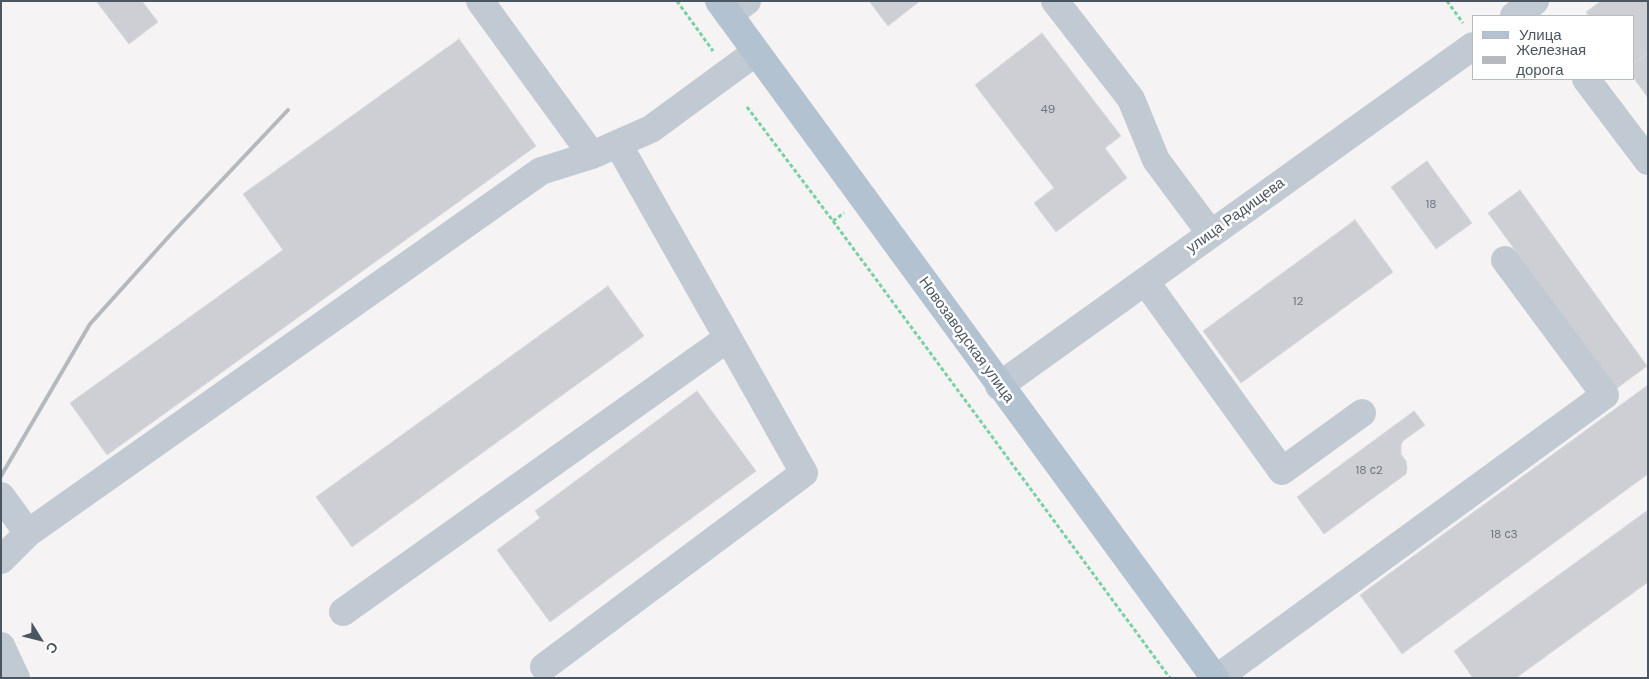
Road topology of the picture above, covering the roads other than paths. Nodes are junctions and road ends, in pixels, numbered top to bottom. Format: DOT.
graph roads {
  1 [pos="480,1"];
  2 [pos="1055,1"];
  3 [pos="732,6"];
  4 [pos="1470,38"];
  5 [pos="756,52"];
  6 [pos="1587,80"];
  7 [pos="618,144"];
  8 [pos="592,155"];
  9 [pos="1648,161"];
  10 [pos="1211,234"];
  11 [pos="1505,260"];
  12 [pos="1145,281"];
  13 [pos="728,338"];
  14 [pos="999,386"];
  15 [pos="1362,413"];
  16 [pos="1,496"];
  17 [pos="28,533"];
  18 [pos="1,560"];
  19 [pos="343,612"];
  20 [pos="1,646"];
  21 [pos="544,667"];
  22 [pos="16,678"];
  23 [pos="1216,678"];
  1 -- 8 [label="street"];
  2 -- 10 [label="street"];
  3 -- 5 [label="main road, Новозаводская улица"];
  4 -- 10 [label="street, улица Радищева"];
  5 -- 7 [label="street"];
  5 -- 14 [label="main road, Новозаводская улица"];
  6 -- 9 [label="street"];
  7 -- 8 [label="street"];
  7 -- 13 [label="street"];
  8 -- 17 [label="street"];
  10 -- 12 [label="street, улица Радищева"];
  11 -- 23 [label="street"];
  12 -- 14 [label="street, улица Радищева"];
  12 -- 15 [label="street"];
  13 -- 19 [label="street"];
  13 -- 21 [label="street"];
  14 -- 23 [label="main road, Новозаводская улица"];
  16 -- 17 [label="street"];
  17 -- 18 [label="street"];
  20 -- 22 [label="street"];
}
